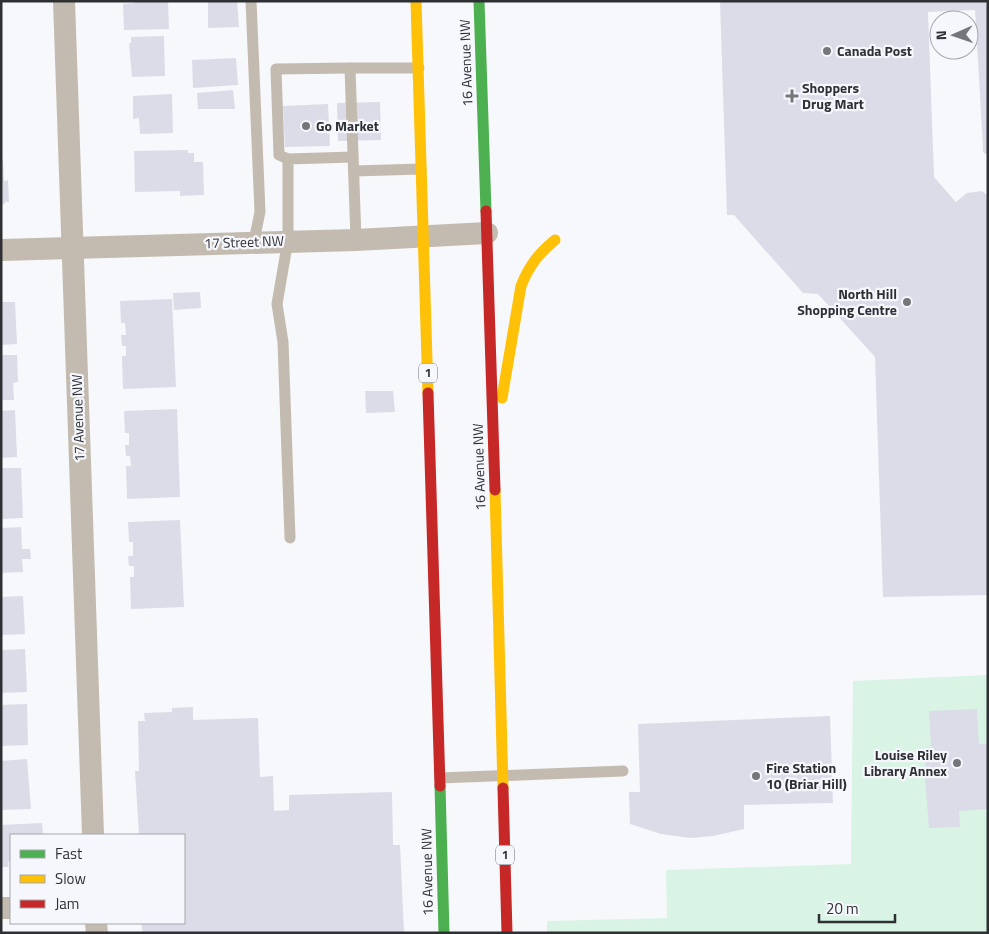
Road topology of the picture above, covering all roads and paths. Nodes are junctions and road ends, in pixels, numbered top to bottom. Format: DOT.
graph roads {
  1 [pos="64,1"];
  2 [pos="251,1"];
  3 [pos="416,1"];
  4 [pos="478,1"];
  5 [pos="350,68"];
  6 [pos="419,68"];
  7 [pos="353,157"];
  8 [pos="288,159"];
  9 [pos="422,170"];
  10 [pos="354,171"];
  11 [pos="487,232"];
  12 [pos="423,235"];
  13 [pos="288,240"];
  14 [pos="356,240"];
  15 [pos="555,240"];
  16 [pos="254,242"];
  17 [pos="72,247"];
  18 [pos="1,250"];
  19 [pos="493,423"];
  20 [pos="290,538"];
  21 [pos="623,771"];
  22 [pos="503,776"];
  23 [pos="440,778"];
  24 [pos="93,834"];
  25 [pos="444,933"];
  26 [pos="507,933"];
  1 -- 17 [label="street, 17 Avenue NW"];
  2 -- 16 [label="lane"];
  3 -- 6 [label="highway, 16 Avenue NW / 1"];
  4 -- 11 [label="highway, 16 Avenue NW / 1"];
  5 -- 6 [label="lane"];
  5 -- 7 [label="lane"];
  5 -- 8 [label="lane"];
  6 -- 9 [label="highway, 16 Avenue NW / 1"];
  7 -- 8 [label="lane"];
  7 -- 10 [label="lane"];
  8 -- 13 [label="lane"];
  9 -- 10 [label="lane"];
  9 -- 12 [label="highway, 16 Avenue NW / 1"];
  10 -- 14 [label="lane"];
  11 -- 12 [label="street, 17 Street NW"];
  11 -- 19 [label="highway, 16 Avenue NW / 1"];
  12 -- 14 [label="street, 17 Street NW"];
  12 -- 23 [label="highway, 16 Avenue NW / 1"];
  13 -- 14 [label="street, 17 Street NW"];
  13 -- 16 [label="street, 17 Street NW"];
  13 -- 20 [label="lane"];
  15 -- 19 [label="highway"];
  16 -- 17 [label="street, 17 Street NW"];
  17 -- 18 [label="street, 17 Street NW"];
  17 -- 24 [label="street, 17 Avenue NW"];
  19 -- 22 [label="highway, 16 Avenue NW / 1"];
  21 -- 22 [label="lane"];
  22 -- 23 [label="lane"];
  22 -- 26 [label="highway, 16 Avenue NW / 1"];
  23 -- 25 [label="highway, 16 Avenue NW / 1"];
}
